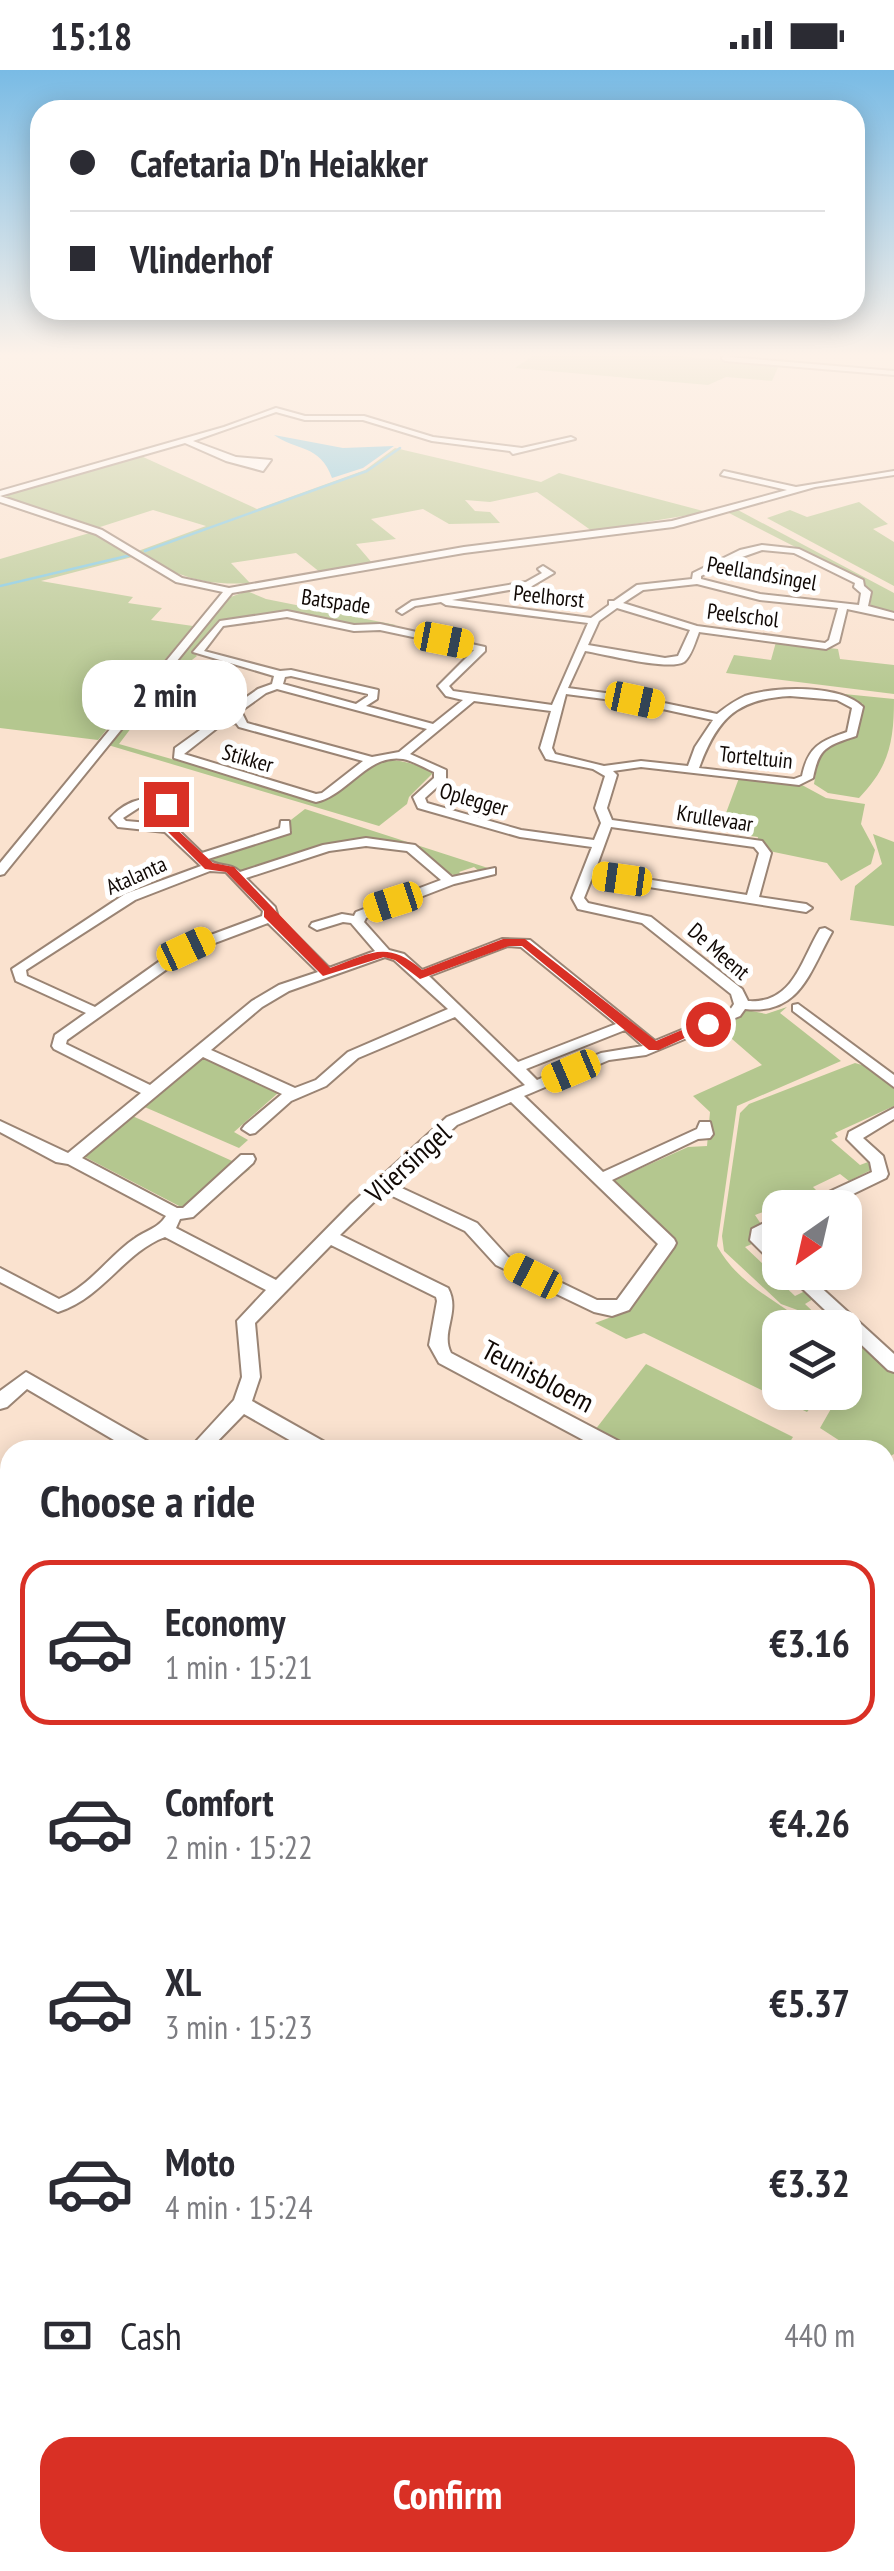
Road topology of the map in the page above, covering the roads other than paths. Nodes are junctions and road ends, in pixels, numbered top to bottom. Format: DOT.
graph roads {
  1 [pos="91,470"];
  2 [pos="724,473"];
  3 [pos="894,473"];
  4 [pos="794,490"];
  5 [pos="0,497"];
  6 [pos="544,568"];
  7 [pos="696,581"];
  8 [pos="506,588"];
  9 [pos="229,590"];
  10 [pos="436,600"];
  11 [pos="612,603"];
  12 [pos="843,606"];
  13 [pos="863,608"];
  14 [pos="402,611"];
  15 [pos="501,611"];
  16 [pos="894,616"];
  17 [pos="594,621"];
  18 [pos="696,630"];
  19 [pos="582,647"];
  20 [pos="278,680"];
  21 [pos="562,690"];
  22 [pos="472,698"];
  23 [pos="358,706"];
  24 [pos="557,709"];
  25 [pos="721,718"];
  26 [pos="240,719"];
  27 [pos="435,728"];
  28 [pos="402,755"];
  29 [pos="372,760"];
  30 [pos="604,769"];
  31 [pos="692,770"];
  32 [pos="606,823"];
  33 [pos="285,824"];
  34 [pos="170,828"];
  35 [pos="599,844"];
  36 [pos="205,862"];
  37 [pos="0,871"];
  38 [pos="491,871"];
  39 [pos="589,874"];
  40 [pos="238,876"];
  41 [pos="450,880"];
  42 [pos="752,898"];
  43 [pos="806,908"];
  44 [pos="271,917"];
  45 [pos="358,920"];
  46 [pos="317,926"];
  47 [pos="825,932"];
  48 [pos="384,953"];
  49 [pos="328,973"];
  50 [pos="420,975"];
  51 [pos="741,1004"];
  52 [pos="798,1008"];
  53 [pos="95,1012"];
  54 [pos="456,1012"];
  55 [pos="628,1024"];
  56 [pos="654,1047"];
  57 [pos="200,1050"];
  58 [pos="518,1068"];
  59 [pos="894,1082"];
  60 [pos="535,1086"];
  61 [pos="152,1092"];
  62 [pos="295,1094"];
  63 [pos="513,1096"];
  64 [pos="894,1114"];
  65 [pos="0,1126"];
  66 [pos="705,1126"];
  67 [pos="250,1129"];
  68 [pos="71,1159"];
  69 [pos="247,1160"];
  70 [pos="603,1178"];
  71 [pos="382,1185"];
  72 [pos="847,1190"];
  73 [pos="170,1222"];
  74 [pos="328,1236"];
  75 [pos="0,1274"];
  76 [pos="278,1288"];
  77 [pos="814,1290"];
  78 [pos="891,1359"];
  79 [pos="0,1402"];
  80 [pos="242,1404"];
  81 [pos="130,1440"];
  82 [pos="207,1440"];
  83 [pos="305,1440"];
  84 [pos="601,1440"];
  1 -- 5 [label="street"];
  2 -- 4 [label="street"];
  3 -- 4 [label="street"];
  4 -- 9 [label="street"];
  5 -- 9 [label="street"];
  6 -- 8 [label="street, Peelhorst"];
  7 -- 11 [label="street, Peellandsingel"];
  7 -- 12 [label="street, Peellandsingel"];
  7 -- 13 [label="street"];
  8 -- 10 [label="street, Peelhorst"];
  8 -- 15 [label="street, Peelhorst"];
  9 -- 37 [label="street"];
  10 -- 14 [label="street, Peelhorst"];
  10 -- 15 [label="street, Peelhorst"];
  11 -- 17 [label="street, Peellandsingel"];
  11 -- 18 [label="street, Peelschol"];
  12 -- 13 [label="street, Peellandsingel"];
  12 -- 18 [label="street, Peelschol"];
  13 -- 16 [label="street, Peellandsingel"];
  15 -- 17 [label="street, Peelhorst"];
  17 -- 19 [label="street, Peellandsingel"];
  18 -- 19 [label="street"];
  19 -- 21 [label="street, Peellandsingel"];
  20 -- 22 [label="street, Batspade"];
  20 -- 23 [label="street"];
  20 -- 23 [label="street"];
  20 -- 26 [label="street"];
  21 -- 24 [label="street, Peellandsingel"];
  21 -- 25 [label="street"];
  22 -- 24 [label="street"];
  22 -- 27 [label="street"];
  23 -- 27 [label="street"];
  24 -- 30 [label="street, Peellandsingel"];
  25 -- 31 [label="street, Torteltuin"];
  25 -- 31 [label="street, Torteltuin"];
  26 -- 29 [label="street"];
  26 -- 29 [label="street, Stikker"];
  27 -- 28 [label="street"];
  28 -- 29 [label="street"];
  28 -- 35 [label="street, Oplegger"];
  30 -- 31 [label="street, Torteltuin"];
  30 -- 32 [label="street"];
  32 -- 35 [label="street"];
  32 -- 42 [label="street, Krullevaar"];
  33 -- 36 [label="street"];
  34 -- 36 [label="street"];
  35 -- 39 [label="street"];
  36 -- 40 [label="street, Atalanta"];
  36 -- 53 [label="street, Atalanta"];
  38 -- 41 [label="street"];
  39 -- 42 [label="street"];
  39 -- 51 [label="street, De Meent"];
  40 -- 41 [label="street"];
  40 -- 44 [label="street, Atalanta"];
  41 -- 45 [label="street"];
  42 -- 43 [label="street"];
  44 -- 49 [label="street, Atalanta"];
  44 -- 53 [label="street"];
  45 -- 46 [label="street"];
  45 -- 48 [label="street"];
  47 -- 51 [label="street, De Meent"];
  48 -- 49 [label="street"];
  48 -- 50 [label="street"];
  49 -- 57 [label="street"];
  50 -- 54 [label="street"];
  50 -- 55 [label="street"];
  51 -- 56 [label="street, Vliersingel"];
  52 -- 59 [label="street"];
  53 -- 61 [label="street"];
  54 -- 58 [label="street"];
  54 -- 62 [label="street"];
  55 -- 56 [label="street"];
  55 -- 58 [label="street"];
  56 -- 60 [label="street, Vliersingel"];
  57 -- 61 [label="street"];
  57 -- 62 [label="street"];
  58 -- 60 [label="street"];
  60 -- 63 [label="street, Vliersingel"];
  61 -- 68 [label="street"];
  62 -- 67 [label="street"];
  63 -- 70 [label="street"];
  63 -- 71 [label="street, Vliersingel"];
  64 -- 72 [label="street"];
  65 -- 68 [label="street"];
  66 -- 70 [label="street"];
  68 -- 73 [label="street"];
  69 -- 73 [label="street"];
  70 -- 71 [label="street"];
  71 -- 74 [label="street, Vliersingel"];
  73 -- 75 [label="street"];
  73 -- 76 [label="street"];
  74 -- 76 [label="street, Vliersingel"];
  74 -- 84 [label="street, Teunisbloem"];
  76 -- 80 [label="street, Vliersingel"];
  77 -- 78 [label="street"];
  79 -- 81 [label="street"];
  80 -- 82 [label="street"];
  80 -- 83 [label="street"];
}
